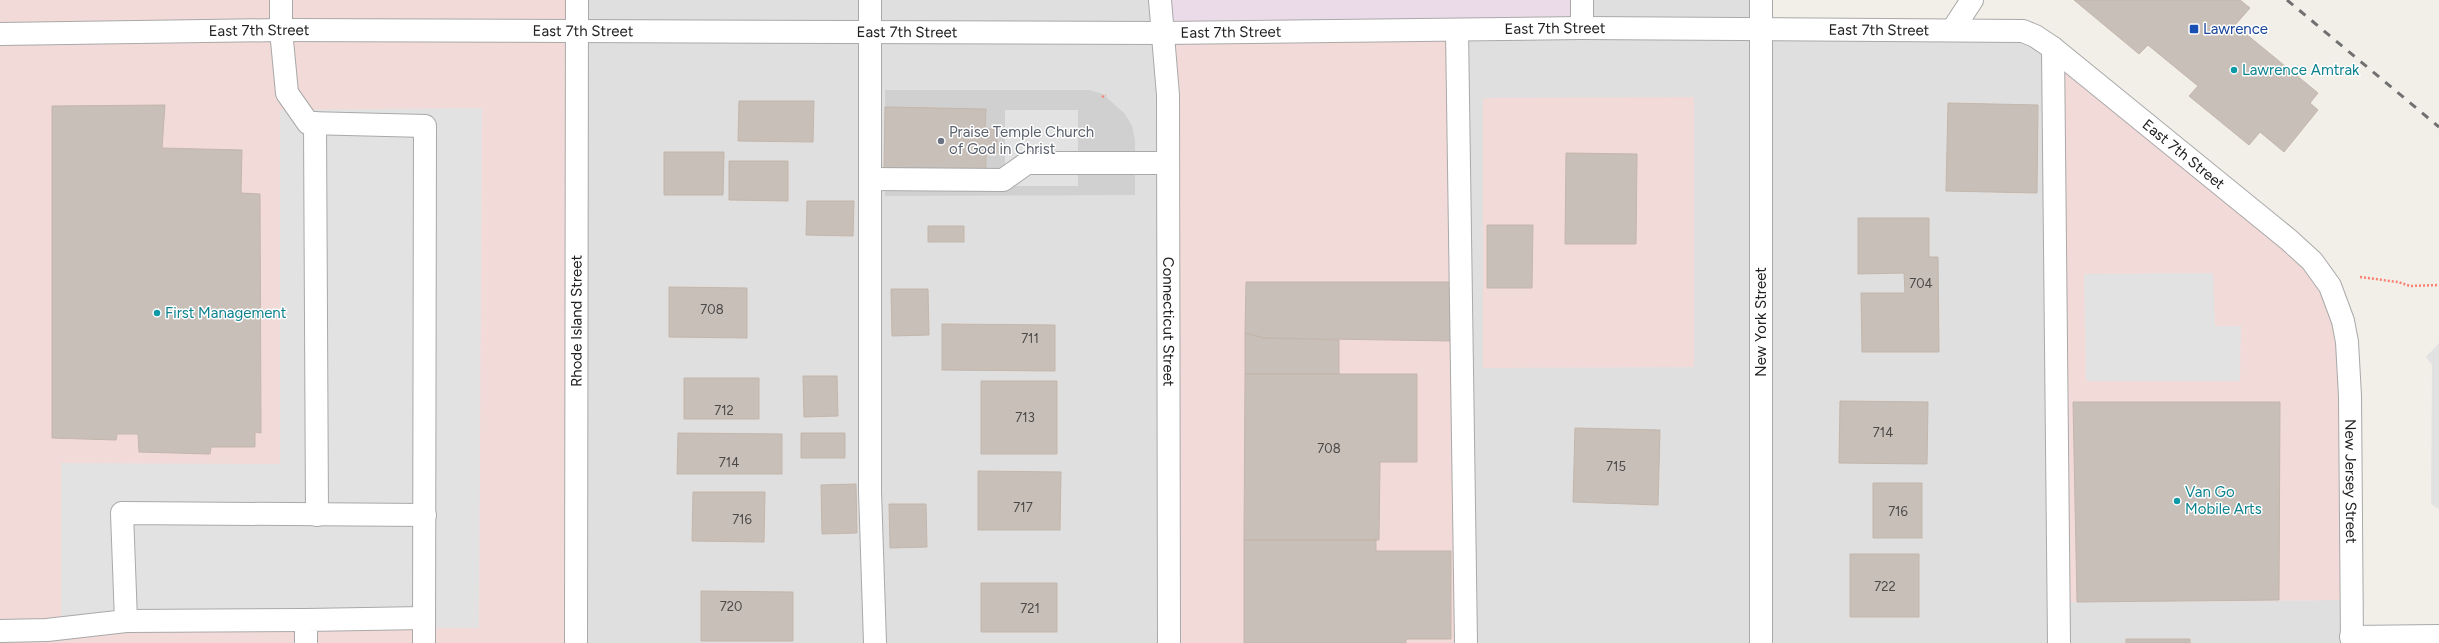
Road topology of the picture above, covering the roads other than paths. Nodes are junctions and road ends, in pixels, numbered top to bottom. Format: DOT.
graph roads {
  1 [pos="281,0"];
  2 [pos="577,0"];
  3 [pos="870,0"];
  4 [pos="1160,0"];
  5 [pos="1582,0"];
  6 [pos="1761,0"];
  7 [pos="1972,0"];
  8 [pos="1582,28"];
  9 [pos="1761,29"];
  10 [pos="1953,29"];
  11 [pos="281,30"];
  12 [pos="1457,30"];
  13 [pos="575,31"];
  14 [pos="870,32"];
  15 [pos="1163,33"];
  16 [pos="0,34"];
  17 [pos="2053,48"];
  18 [pos="315,124"];
  19 [pos="1168,163"];
  20 [pos="871,179"];
  21 [pos="2343,321"];
  22 [pos="317,515"];
  23 [pos="424,515"];
  24 [pos="424,618"];
  25 [pos="306,620"];
  26 [pos="126,621"];
  27 [pos="0,631"];
  28 [pos="2439,636"];
  29 [pos="2352,640"];
  30 [pos="306,643"];
  31 [pos="424,643"];
  32 [pos="576,643"];
  33 [pos="875,643"];
  34 [pos="1169,643"];
  35 [pos="1466,643"];
  36 [pos="1761,643"];
  37 [pos="2059,643"];
  1 -- 11 [label="street"];
  2 -- 13 [label="street, Rhode Island Street"];
  3 -- 14 [label="street"];
  4 -- 15 [label="street, Connecticut Street"];
  5 -- 8 [label="street"];
  6 -- 9 [label="street, New York Street"];
  7 -- 10 [label="street"];
  8 -- 9 [label="street, East 7th Street"];
  8 -- 12 [label="street, East 7th Street"];
  9 -- 10 [label="street, East 7th Street"];
  9 -- 36 [label="street, New York Street"];
  10 -- 17 [label="street, East 7th Street"];
  11 -- 13 [label="street, East 7th Street"];
  11 -- 16 [label="street, East 7th Street"];
  11 -- 18 [label="street"];
  12 -- 15 [label="street, East 7th Street"];
  12 -- 35 [label="street"];
  13 -- 14 [label="street, East 7th Street"];
  13 -- 32 [label="street, Rhode Island Street"];
  14 -- 15 [label="street, East 7th Street"];
  14 -- 20 [label="street"];
  15 -- 19 [label="street, Connecticut Street"];
  17 -- 21 [label="street, East 7th Street"];
  17 -- 37 [label="street"];
  18 -- 22 [label="street"];
  18 -- 23 [label="street"];
  19 -- 20 [label="street"];
  19 -- 34 [label="street, Connecticut Street"];
  20 -- 33 [label="street"];
  21 -- 29 [label="street, New Jersey Street"];
  22 -- 23 [label="street"];
  22 -- 26 [label="street"];
  23 -- 24 [label="street"];
  24 -- 25 [label="street"];
  24 -- 31 [label="street"];
  25 -- 26 [label="street"];
  25 -- 30 [label="street"];
  26 -- 27 [label="street"];
  28 -- 29 [label="street"];
}
